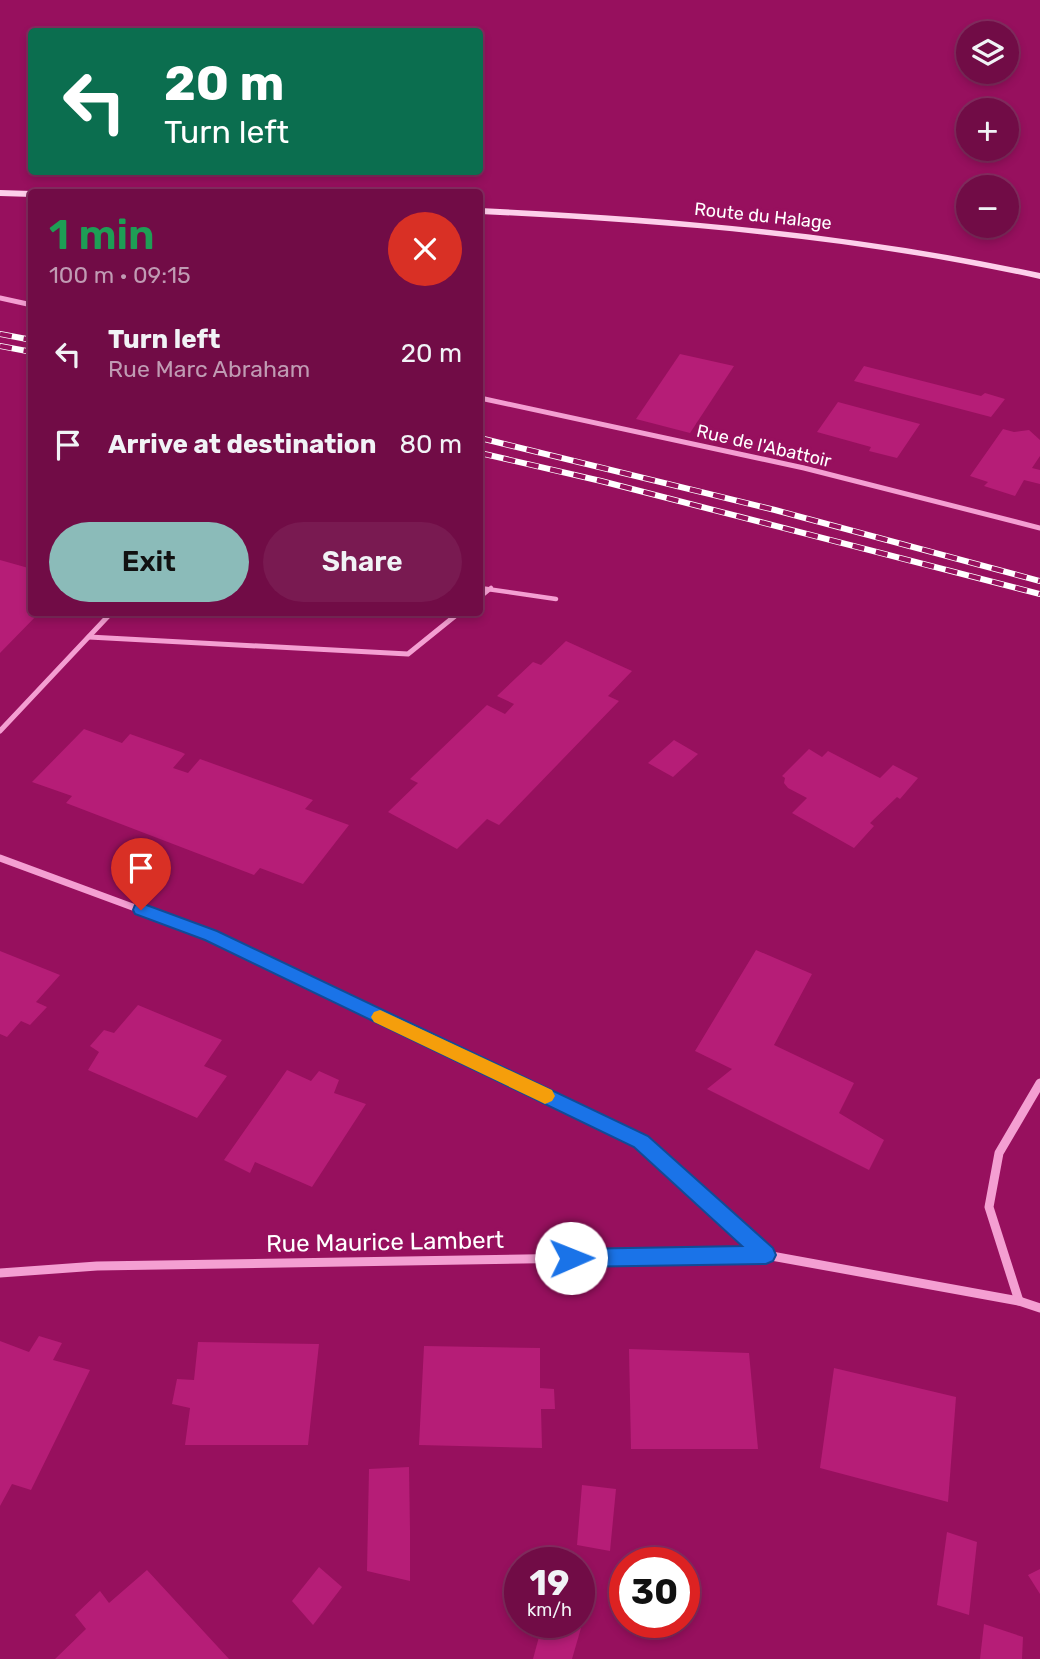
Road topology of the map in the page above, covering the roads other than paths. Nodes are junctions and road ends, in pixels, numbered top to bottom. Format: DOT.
graph roads {
  1 [pos="0,193"];
  2 [pos="28,194"];
  3 [pos="483,212"];
  4 [pos="1040,276"];
  5 [pos="0,298"];
  6 [pos="28,303"];
  7 [pos="483,399"];
  8 [pos="1040,528"];
  9 [pos="483,588"];
  10 [pos="491,588"];
  11 [pos="483,595"];
  12 [pos="556,599"];
  13 [pos="108,616"];
  14 [pos="455,616"];
  15 [pos="89,637"];
  16 [pos="0,731"];
  17 [pos="0,858"];
  18 [pos="1040,1083"];
  19 [pos="766,1255"];
  20 [pos="0,1273"];
  21 [pos="1019,1301"];
  22 [pos="1040,1308"];
  1 -- 2 [label="main road"];
  3 -- 4 [label="main road, Route du Halage"];
  5 -- 6 [label="street"];
  7 -- 8 [label="street, Rue de l'Abattoir"];
  9 -- 10 [label="lane"];
  10 -- 11 [label="lane"];
  10 -- 12 [label="lane"];
  13 -- 15 [label="lane"];
  14 -- 15 [label="lane"];
  15 -- 16 [label="lane"];
  17 -- 19 [label="street"];
  18 -- 21 [label="street"];
  19 -- 20 [label="street, Rue Maurice Lambert"];
  19 -- 21 [label="street, Rue Maurice Lambert"];
  21 -- 22 [label="street, Rue Maurice Lambert"];
}
